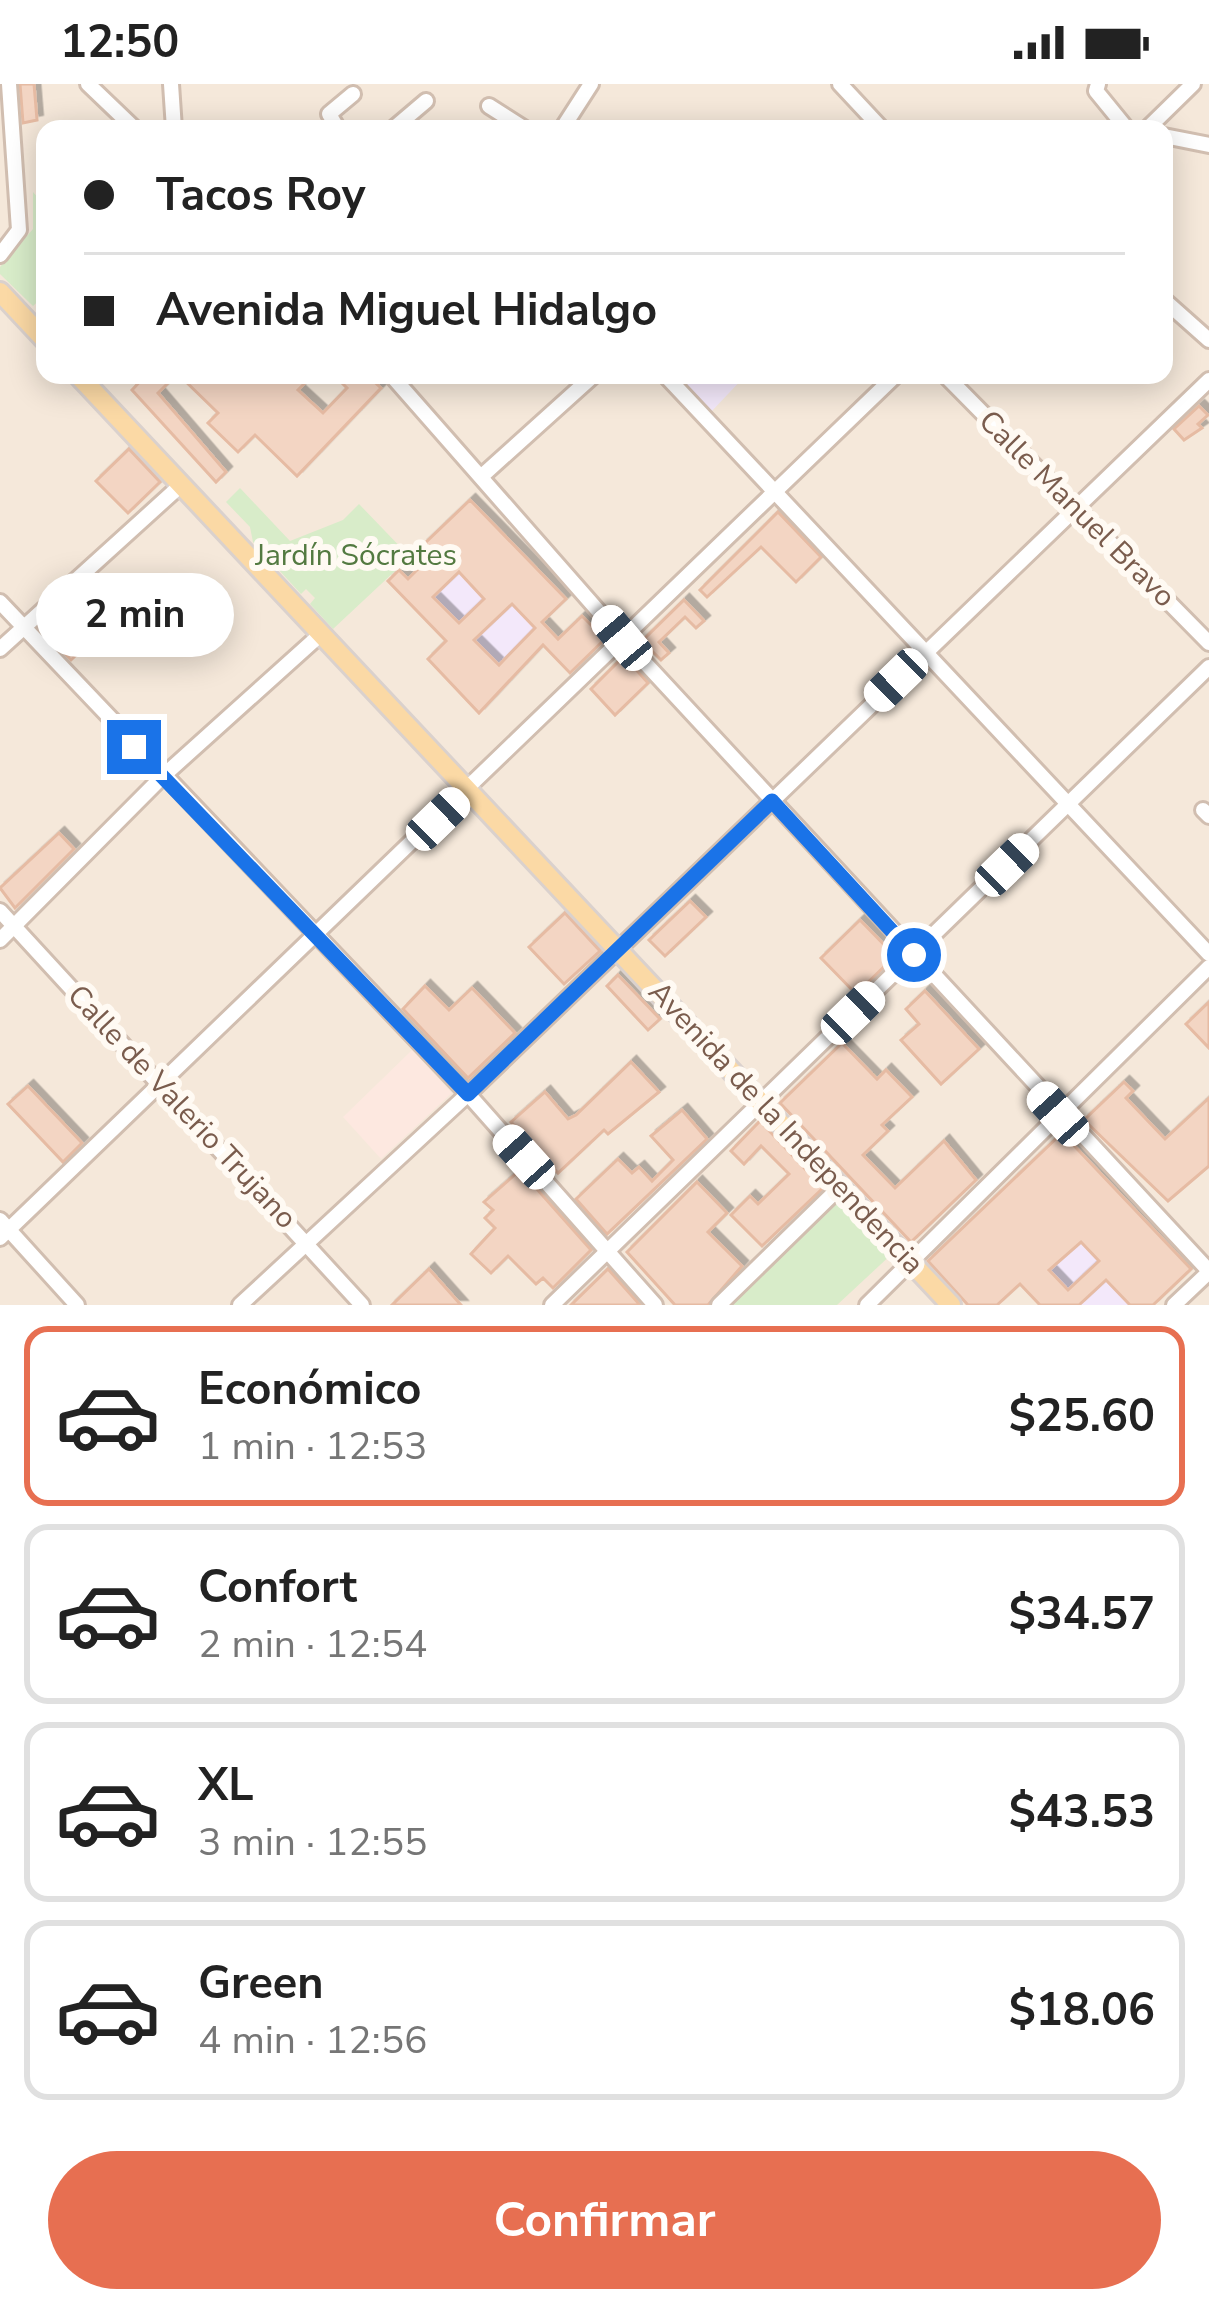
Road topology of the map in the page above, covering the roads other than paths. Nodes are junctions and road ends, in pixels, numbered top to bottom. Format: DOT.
graph roads {
  1 [pos="9,84"];
  2 [pos="88,84"];
  3 [pos="171,84"];
  4 [pos="591,84"];
  5 [pos="840,84"];
  6 [pos="1098,84"];
  7 [pos="1193,84"];
  8 [pos="353,94"];
  9 [pos="426,101"];
  10 [pos="489,106"];
  11 [pos="126,120"];
  12 [pos="173,120"];
  13 [pos="333,120"];
  14 [pos="404,120"];
  15 [pos="511,120"];
  16 [pos="568,120"];
  17 [pos="874,120"];
  18 [pos="1120,120"];
  19 [pos="1157,120"];
  20 [pos="1173,138"];
  21 [pos="1209,145"];
  22 [pos="0,255"];
  23 [pos="0,292"];
  24 [pos="1173,307"];
  25 [pos="36,330"];
  26 [pos="1209,340"];
  27 [pos="1209,380"];
  28 [pos="86,384"];
  29 [pos="399,384"];
  30 [pos="584,384"];
  31 [pos="673,384"];
  32 [pos="887,384"];
  33 [pos="954,384"];
  34 [pos="484,475"];
  35 [pos="181,485"];
  36 [pos="774,493"];
  37 [pos="1078,507"];
  38 [pos="0,602"];
  39 [pos="22,626"];
  40 [pos="321,634"];
  41 [pos="622,638"];
  42 [pos="1209,643"];
  43 [pos="0,649"];
  44 [pos="927,650"];
  45 [pos="1209,667"];
  46 [pos="162,777"];
  47 [pos="469,789"];
  48 [pos="772,801"];
  49 [pos="1070,805"];
  50 [pos="0,911"];
  51 [pos="14,926"];
  52 [pos="317,937"];
  53 [pos="0,940"];
  54 [pos="617,946"];
  55 [pos="1209,954"];
  56 [pos="914,955"];
  57 [pos="1209,967"];
  58 [pos="162,1084"];
  59 [pos="468,1094"];
  60 [pos="760,1102"];
  61 [pos="1058,1114"];
  62 [pos="840,1187"];
  63 [pos="3,1229"];
  64 [pos="304,1241"];
  65 [pos="608,1253"];
  66 [pos="911,1262"];
  67 [pos="1209,1272"];
  68 [pos="356,1303"];
  69 [pos="77,1305"];
  70 [pos="240,1305"];
  71 [pos="552,1305"];
  72 [pos="655,1305"];
  73 [pos="719,1305"];
  74 [pos="867,1305"];
  75 [pos="951,1305"];
  76 [pos="1174,1305"];
  1 -- 22 [label="street"];
  2 -- 11 [label="street"];
  3 -- 12 [label="street"];
  4 -- 16 [label="street"];
  5 -- 17 [label="street"];
  6 -- 18 [label="street"];
  7 -- 19 [label="street"];
  8 -- 13 [label="street"];
  9 -- 14 [label="street"];
  10 -- 15 [label="street"];
  20 -- 21 [label="street"];
  23 -- 25 [label="main road"];
  24 -- 26 [label="street"];
  27 -- 37 [label="street"];
  28 -- 35 [label="main road, Avenida de la Independencia"];
  29 -- 34 [label="street"];
  30 -- 34 [label="street"];
  31 -- 36 [label="street"];
  32 -- 36 [label="street"];
  33 -- 37 [label="street, Calle Manuel Bravo"];
  34 -- 41 [label="street"];
  35 -- 39 [label="street"];
  35 -- 40 [label="main road, Avenida de la Independencia"];
  36 -- 41 [label="street"];
  36 -- 44 [label="street"];
  37 -- 42 [label="street, Calle Manuel Bravo"];
  37 -- 44 [label="street"];
  38 -- 39 [label="street"];
  39 -- 43 [label="street"];
  39 -- 46 [label="street"];
  40 -- 46 [label="street"];
  40 -- 47 [label="main road, Avenida de la Independencia"];
  41 -- 47 [label="street"];
  41 -- 48 [label="street"];
  44 -- 48 [label="street"];
  44 -- 49 [label="street"];
  45 -- 49 [label="street"];
  46 -- 51 [label="street"];
  46 -- 52 [label="street"];
  47 -- 52 [label="street"];
  47 -- 54 [label="main road, Avenida de la Independencia"];
  48 -- 54 [label="street"];
  48 -- 56 [label="street"];
  49 -- 55 [label="street"];
  49 -- 56 [label="street"];
  50 -- 51 [label="street, Calle de Valerio Trujano"];
  51 -- 53 [label="street"];
  51 -- 58 [label="street, Calle de Valerio Trujano"];
  52 -- 58 [label="street"];
  52 -- 59 [label="street"];
  54 -- 59 [label="street"];
  54 -- 60 [label="main road, Avenida de la Independencia"];
  56 -- 60 [label="street"];
  56 -- 61 [label="street"];
  57 -- 61 [label="street"];
  58 -- 63 [label="street"];
  58 -- 64 [label="street, Calle de Valerio Trujano"];
  59 -- 64 [label="street"];
  59 -- 65 [label="street"];
  60 -- 62 [label="main road, Avenida de la Independencia"];
  60 -- 65 [label="street"];
  61 -- 66 [label="street"];
  61 -- 67 [label="street"];
  62 -- 66 [label="main road, Avenida de la Independencia"];
  62 -- 73 [label="street"];
  63 -- 69 [label="street"];
  64 -- 68 [label="street, Calle de Valerio Trujano"];
  64 -- 70 [label="street"];
  65 -- 71 [label="street"];
  65 -- 72 [label="street"];
  66 -- 74 [label="street"];
  66 -- 75 [label="main road, Avenida de la Independencia"];
  67 -- 76 [label="street"];
}
